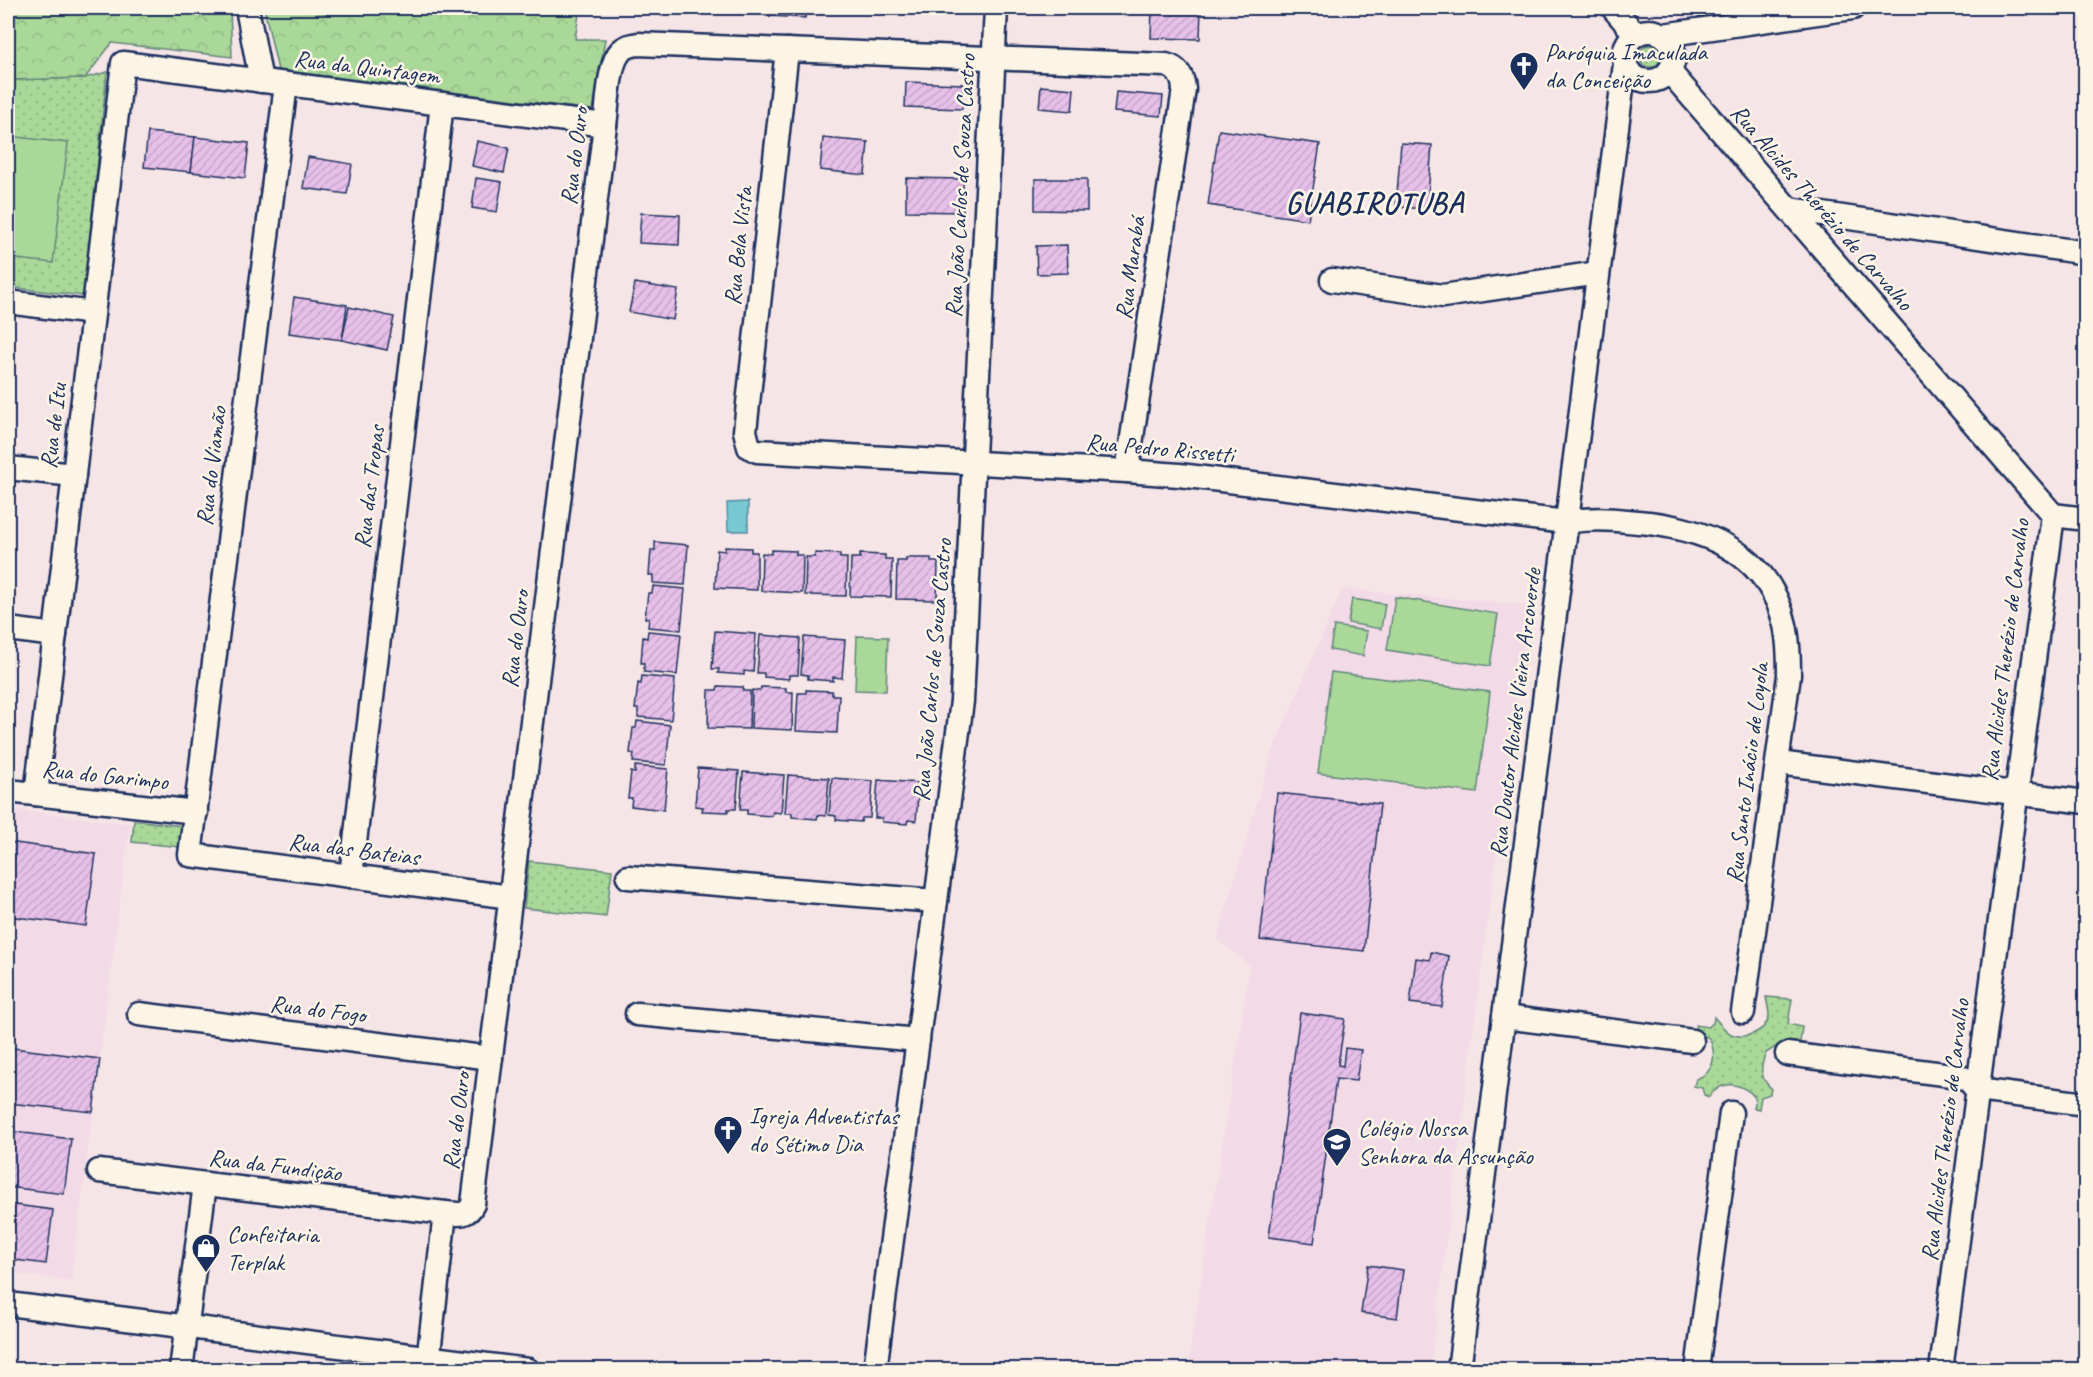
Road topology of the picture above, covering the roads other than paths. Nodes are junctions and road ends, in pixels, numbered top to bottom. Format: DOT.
graph roads {
  1 [pos="247,8"];
  2 [pos="996,8"];
  3 [pos="1613,8"];
  4 [pos="1853,8"];
  5 [pos="1663,34"];
  6 [pos="1636,35"];
  7 [pos="787,50"];
  8 [pos="993,58"];
  9 [pos="123,63"];
  10 [pos="1625,64"];
  11 [pos="1670,72"];
  12 [pos="261,81"];
  13 [pos="286,84"];
  14 [pos="442,104"];
  15 [pos="605,124"];
  16 [pos="1789,210"];
  17 [pos="2085,253"];
  18 [pos="1598,273"];
  19 [pos="1332,280"];
  20 [pos="8,302"];
  21 [pos="93,313"];
  22 [pos="749,447"];
  23 [pos="974,463"];
  24 [pos="8,468"];
  25 [pos="1127,471"];
  26 [pos="74,476"];
  27 [pos="2053,515"];
  28 [pos="2085,519"];
  29 [pos="1566,522"];
  30 [pos="8,629"];
  31 [pos="55,635"];
  32 [pos="1778,763"];
  33 [pos="8,791"];
  34 [pos="2016,793"];
  35 [pos="36,794"];
  36 [pos="2085,802"];
  37 [pos="196,812"];
  38 [pos="190,855"];
  39 [pos="351,876"];
  40 [pos="628,877"];
  41 [pos="511,897"];
  42 [pos="936,901"];
  43 [pos="1743,1012"];
  44 [pos="139,1014"];
  45 [pos="637,1014"];
  46 [pos="1504,1017"];
  47 [pos="918,1040"];
  48 [pos="1692,1041"];
  49 [pos="1787,1054"];
  50 [pos="491,1058"];
  51 [pos="1977,1090"];
  52 [pos="2085,1104"];
  53 [pos="1731,1113"];
  54 [pos="99,1171"];
  55 [pos="205,1184"];
  56 [pos="445,1213"];
  57 [pos="8,1304"];
  58 [pos="187,1327"];
  59 [pos="428,1363"];
  60 [pos="181,1370"];
  61 [pos="528,1370"];
  62 [pos="875,1370"];
  63 [pos="1459,1370"];
  64 [pos="1697,1370"];
  65 [pos="1941,1370"];
  1 -- 12 [label="street"];
  2 -- 8 [label="street, Rua João Carlos de Souza Castro"];
  3 -- 6 [label="street"];
  4 -- 5 [label="street"];
  5 -- 6 [label="street"];
  5 -- 11 [label="street"];
  6 -- 10 [label="street"];
  7 -- 8 [label="street"];
  7 -- 15 [label="street, Rua do Ouro"];
  7 -- 22 [label="street, Rua Bela Vista"];
  8 -- 23 [label="street, Rua João Carlos de Souza Castro"];
  8 -- 25 [label="street, Rua Marabá"];
  9 -- 12 [label="street, Rua da Quintagem"];
  9 -- 21 [label="street, Rua de Itu"];
  10 -- 11 [label="street"];
  10 -- 18 [label="street, Rua Doutor Alcides Vieira Arcoverde"];
  11 -- 16 [label="street, Rua Alcides Therézio de Carvalho"];
  12 -- 13 [label="street, Rua da Quintagem"];
  13 -- 14 [label="street, Rua da Quintagem"];
  13 -- 37 [label="street, Rua do Viamão"];
  14 -- 15 [label="street, Rua da Quintagem"];
  14 -- 39 [label="street, Rua das Tropas"];
  15 -- 41 [label="street, Rua do Ouro"];
  16 -- 17 [label="street"];
  16 -- 27 [label="street, Rua Alcides Therézio de Carvalho"];
  18 -- 19 [label="street"];
  18 -- 29 [label="street, Rua Doutor Alcides Vieira Arcoverde"];
  20 -- 21 [label="street"];
  21 -- 26 [label="street, Rua de Itu"];
  22 -- 23 [label="street, Rua Pedro Rissetti"];
  23 -- 25 [label="street, Rua Pedro Rissetti"];
  23 -- 42 [label="street, Rua João Carlos de Souza Castro"];
  24 -- 26 [label="street"];
  25 -- 29 [label="street, Rua Pedro Rissetti"];
  26 -- 31 [label="street, Rua de Itu"];
  27 -- 28 [label="street"];
  27 -- 34 [label="street, Rua Alcides Therézio de Carvalho"];
  29 -- 32 [label="street, Rua Santo Inácio de Loyola"];
  29 -- 46 [label="street, Rua Doutor Alcides Vieira Arcoverde"];
  30 -- 31 [label="street"];
  31 -- 35 [label="street, Rua de Itu"];
  32 -- 34 [label="street"];
  32 -- 43 [label="street, Rua Santo Inácio de Loyola"];
  33 -- 35 [label="street, Rua do Garimpo"];
  34 -- 36 [label="street"];
  34 -- 51 [label="street, Rua Alcides Therézio de Carvalho"];
  35 -- 37 [label="street, Rua do Garimpo"];
  37 -- 38 [label="street, Rua do Viamão"];
  38 -- 39 [label="street, Rua das Bateias"];
  39 -- 41 [label="street, Rua das Bateias"];
  40 -- 42 [label="street"];
  41 -- 50 [label="street, Rua do Ouro"];
  42 -- 47 [label="street, Rua João Carlos de Souza Castro"];
  44 -- 50 [label="street, Rua do Fogo"];
  45 -- 47 [label="street"];
  46 -- 48 [label="street"];
  46 -- 63 [label="street, Rua Doutor Alcides Vieira Arcoverde"];
  47 -- 62 [label="street, Rua João Carlos de Souza Castro"];
  49 -- 51 [label="street"];
  50 -- 56 [label="street, Rua do Ouro"];
  51 -- 52 [label="street"];
  51 -- 65 [label="street, Rua Alcides Therézio de Carvalho"];
  53 -- 64 [label="street"];
  54 -- 55 [label="street, Rua da Fundição"];
  55 -- 56 [label="street, Rua da Fundição"];
  55 -- 58 [label="street"];
  56 -- 59 [label="street"];
  57 -- 58 [label="street"];
  58 -- 59 [label="street"];
  58 -- 60 [label="street"];
  59 -- 61 [label="street"];
}
